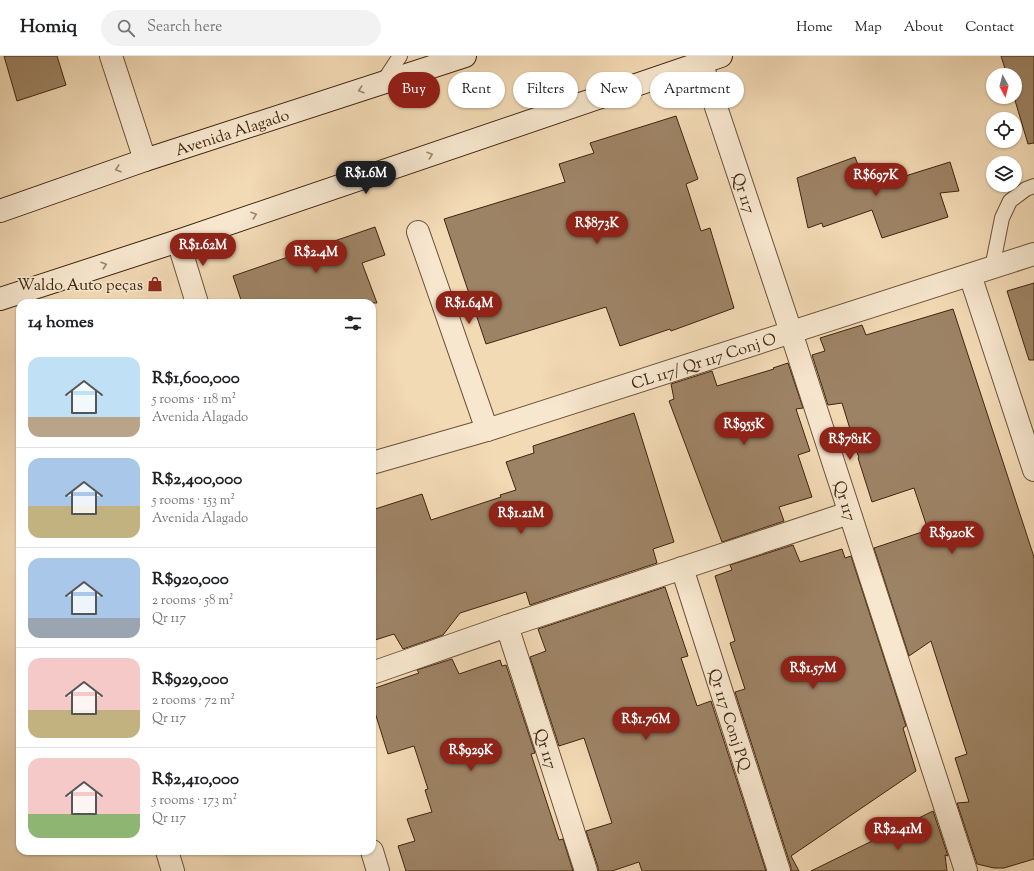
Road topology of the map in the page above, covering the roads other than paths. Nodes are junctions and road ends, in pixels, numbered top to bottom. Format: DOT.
graph roads {
  1 [pos="111,56"];
  2 [pos="400,56"];
  3 [pos="465,56"];
  4 [pos="711,59"];
  5 [pos="383,82"];
  6 [pos="145,160"];
  7 [pos="1034,186"];
  8 [pos="0,211"];
  9 [pos="418,232"];
  10 [pos="178,241"];
  11 [pos="1034,254"];
  12 [pos="992,268"];
  13 [pos="970,275"];
  14 [pos="0,299"];
  15 [pos="196,299"];
  16 [pos="791,332"];
  17 [pos="1013,409"];
  18 [pos="1034,416"];
  19 [pos="487,430"];
  20 [pos="376,462"];
  21 [pos="1034,470"];
  22 [pos="849,513"];
  23 [pos="682,568"];
  24 [pos="507,626"];
  25 [pos="376,671"];
  26 [pos="168,855"];
  27 [pos="373,855"];
  28 [pos="173,871"];
  29 [pos="378,871"];
  30 [pos="586,871"];
  31 [pos="779,871"];
  32 [pos="966,871"];
  1 -- 6 [label="street"];
  2 -- 5 [label="lane"];
  3 -- 5 [label="street, Avenida Alagado"];
  10 -- 4 [label="street, one-way"];
  4 -- 16 [label="street, Qr 117"];
  5 -- 6 [label="street, Avenida Alagado, one-way"];
  6 -- 8 [label="street, Avenida Alagado, one-way"];
  7 -- 12 [label="lane"];
  9 -- 19 [label="street"];
  14 -- 10 [label="street, one-way"];
  10 -- 15 [label="street"];
  11 -- 12 [label="street, CL 117/ Qr 117 Conj O"];
  12 -- 13 [label="street, CL 117/ Qr 117 Conj O"];
  13 -- 16 [label="street, CL 117/ Qr 117 Conj O"];
  13 -- 17 [label="street"];
  16 -- 19 [label="street, CL 117/ Qr 117 Conj O"];
  16 -- 22 [label="street, Qr 117"];
  17 -- 18 [label="street"];
  17 -- 21 [label="street"];
  19 -- 20 [label="street, CL 117/ Qr 117 Conj O"];
  22 -- 23 [label="street"];
  22 -- 32 [label="street, Qr 117"];
  23 -- 24 [label="street"];
  23 -- 31 [label="street, Qr 117 Conj PQ"];
  24 -- 25 [label="street"];
  24 -- 30 [label="street, Qr 117"];
  26 -- 28 [label="street"];
  27 -- 29 [label="street"];
}
